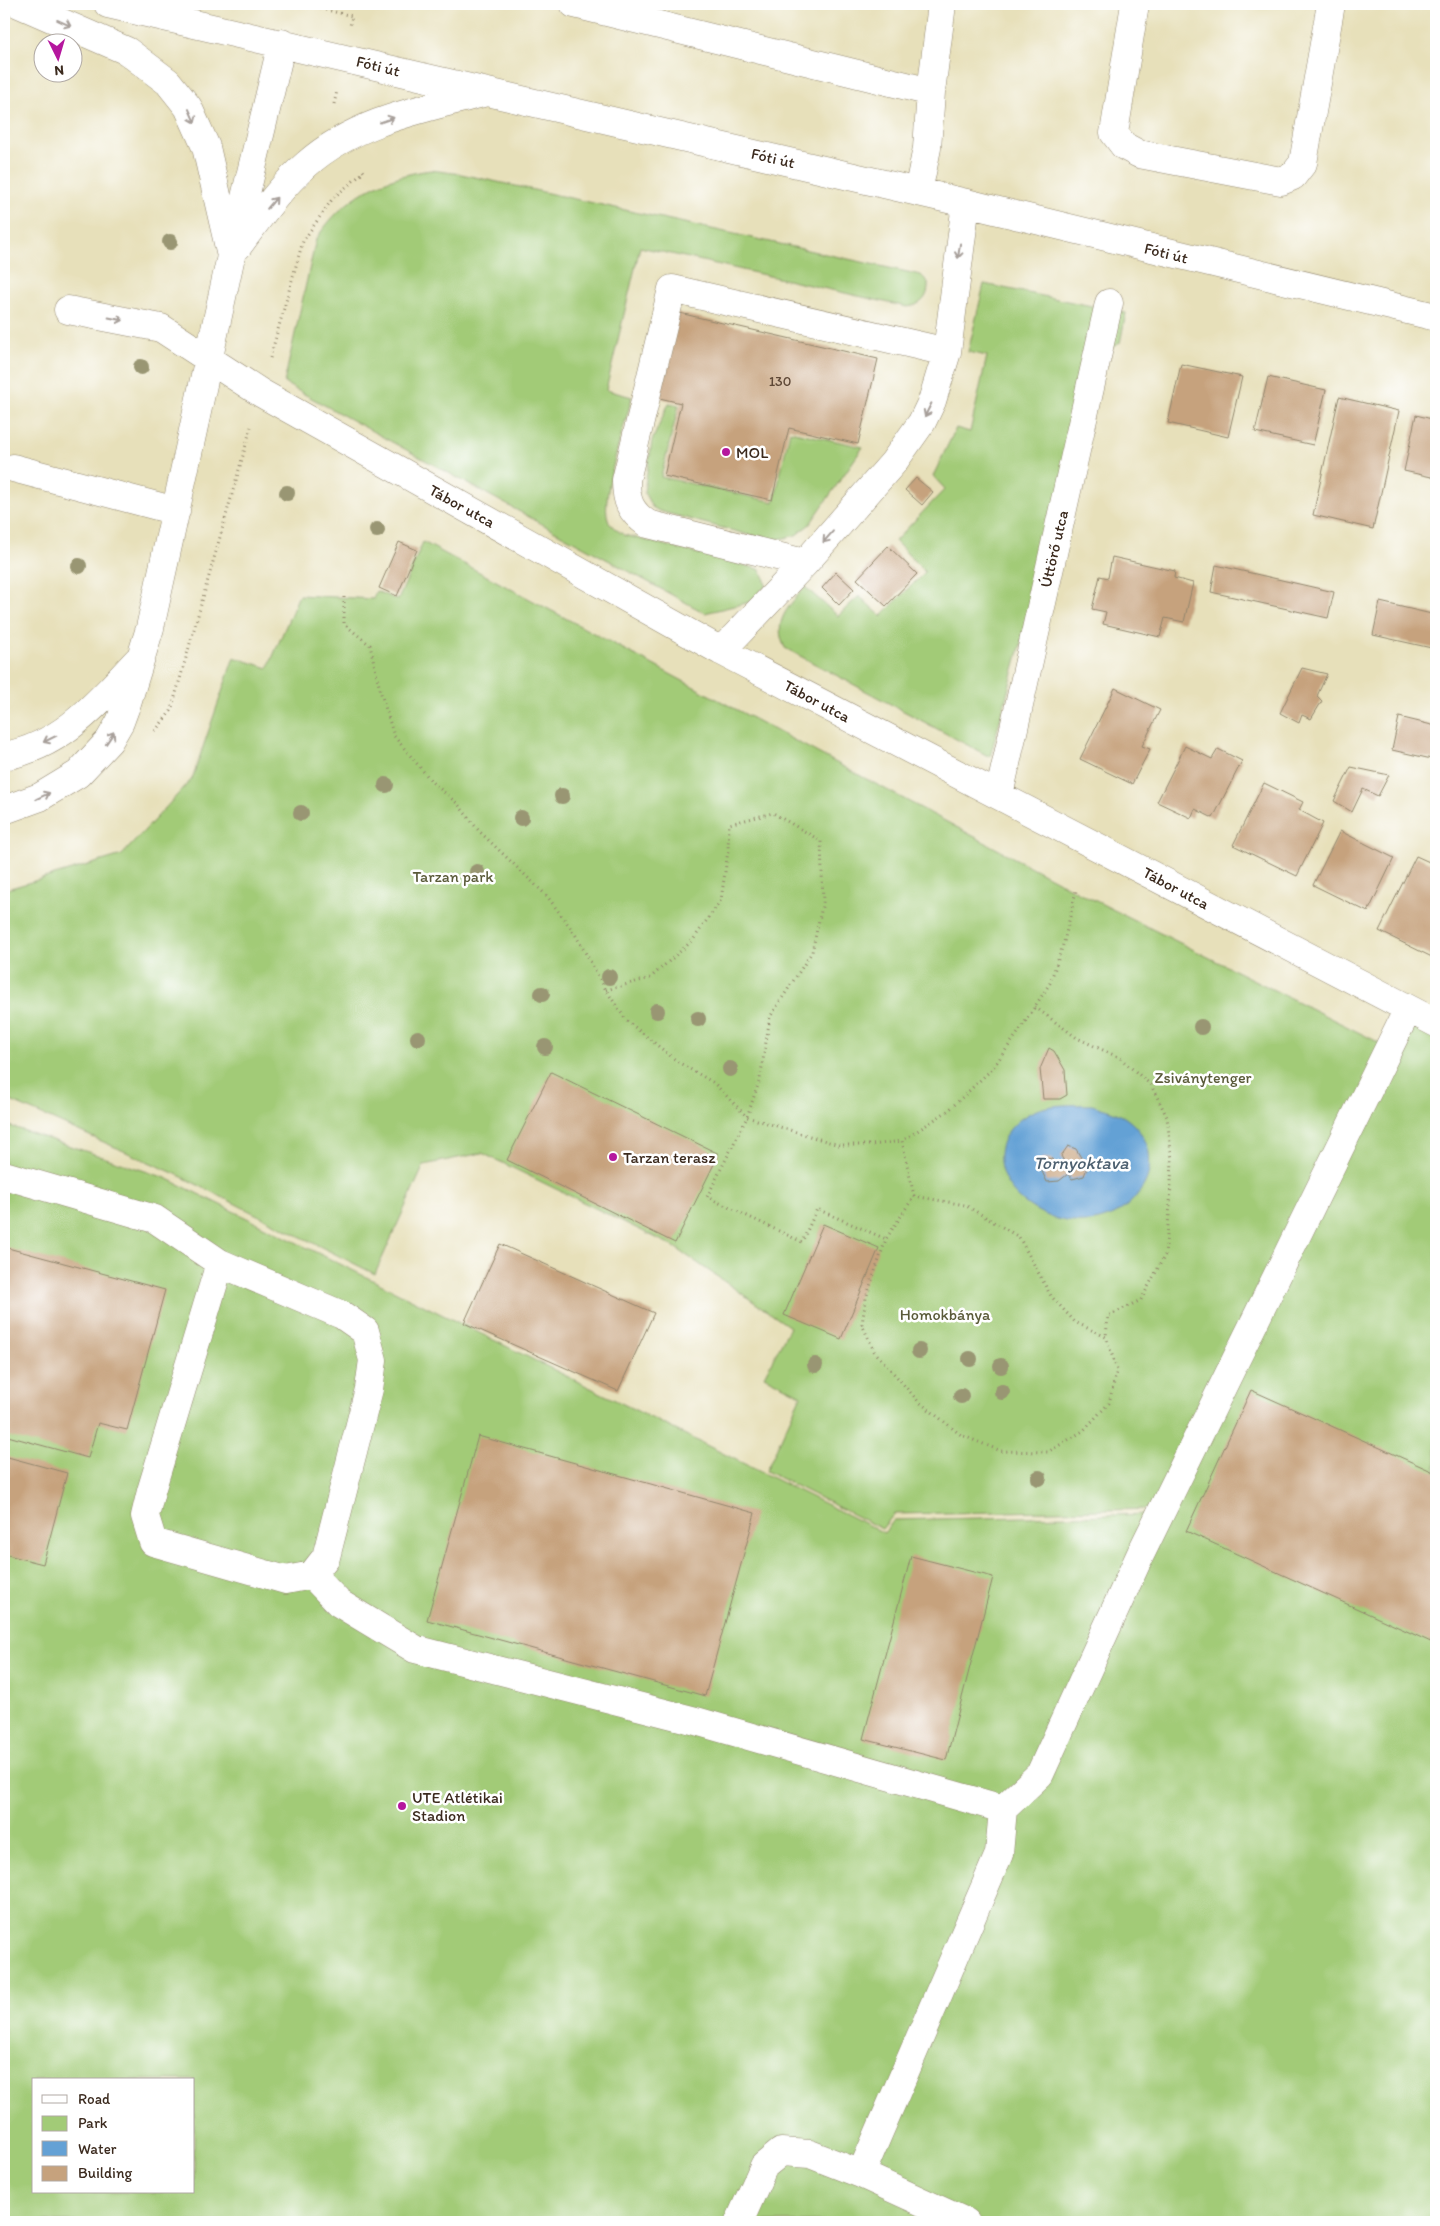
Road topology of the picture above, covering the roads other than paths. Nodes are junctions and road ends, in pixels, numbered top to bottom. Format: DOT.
graph roads {
  1 [pos="19,4"];
  2 [pos="108,4"];
  3 [pos="574,4"];
  4 [pos="942,4"];
  5 [pos="1135,4"];
  6 [pos="1331,4"];
  7 [pos="282,43"];
  8 [pos="485,92"];
  9 [pos="931,92"];
  10 [pos="918,192"];
  11 [pos="966,203"];
  12 [pos="231,256"];
  13 [pos="1109,303"];
  14 [pos="68,310"];
  15 [pos="1436,317"];
  16 [pos="947,352"];
  17 [pos="208,361"];
  18 [pos="13,468"];
  19 [pos="176,511"];
  20 [pos="805,563"];
  21 [pos="721,651"];
  22 [pos="142,655"];
  23 [pos="4,756"];
  24 [pos="999,796"];
  25 [pos="4,810"];
  26 [pos="1408,1009"];
  27 [pos="1436,1023"];
  28 [pos="4,1175"];
  29 [pos="220,1263"];
  30 [pos="312,1576"];
  31 [pos="1003,1809"];
  32 [pos="861,2174"];
  33 [pos="739,2222"];
  34 [pos="966,2222"];
  1 -- 12 [label="street, one-way"];
  2 -- 7 [label="street, Fóti út"];
  3 -- 9 [label="street"];
  4 -- 9 [label="street"];
  5 -- 6 [label="street"];
  7 -- 8 [label="street, Fóti út"];
  7 -- 12 [label="street"];
  8 -- 10 [label="street, Fóti út"];
  12 -- 8 [label="street, one-way"];
  9 -- 10 [label="street"];
  10 -- 11 [label="street, Fóti út"];
  11 -- 15 [label="street, Fóti út"];
  11 -- 16 [label="street, one-way"];
  12 -- 17 [label="street"];
  13 -- 24 [label="street, Úttörő utca"];
  14 -- 17 [label="street, Tábor utca, one-way"];
  16 -- 20 [label="street, one-way"];
  16 -- 20 [label="street"];
  17 -- 19 [label="street"];
  17 -- 21 [label="street, Tábor utca"];
  18 -- 19 [label="street"];
  19 -- 22 [label="street"];
  20 -- 21 [label="street"];
  21 -- 24 [label="street, Tábor utca"];
  22 -- 23 [label="street, one-way"];
  25 -- 22 [label="street, one-way"];
  24 -- 26 [label="street, Tábor utca"];
  26 -- 27 [label="street, Tábor utca"];
  26 -- 31 [label="street"];
  28 -- 29 [label="street"];
  29 -- 30 [label="street"];
  29 -- 30 [label="street"];
  30 -- 31 [label="street"];
  31 -- 32 [label="street"];
  32 -- 33 [label="street"];
  32 -- 34 [label="street"];
}
